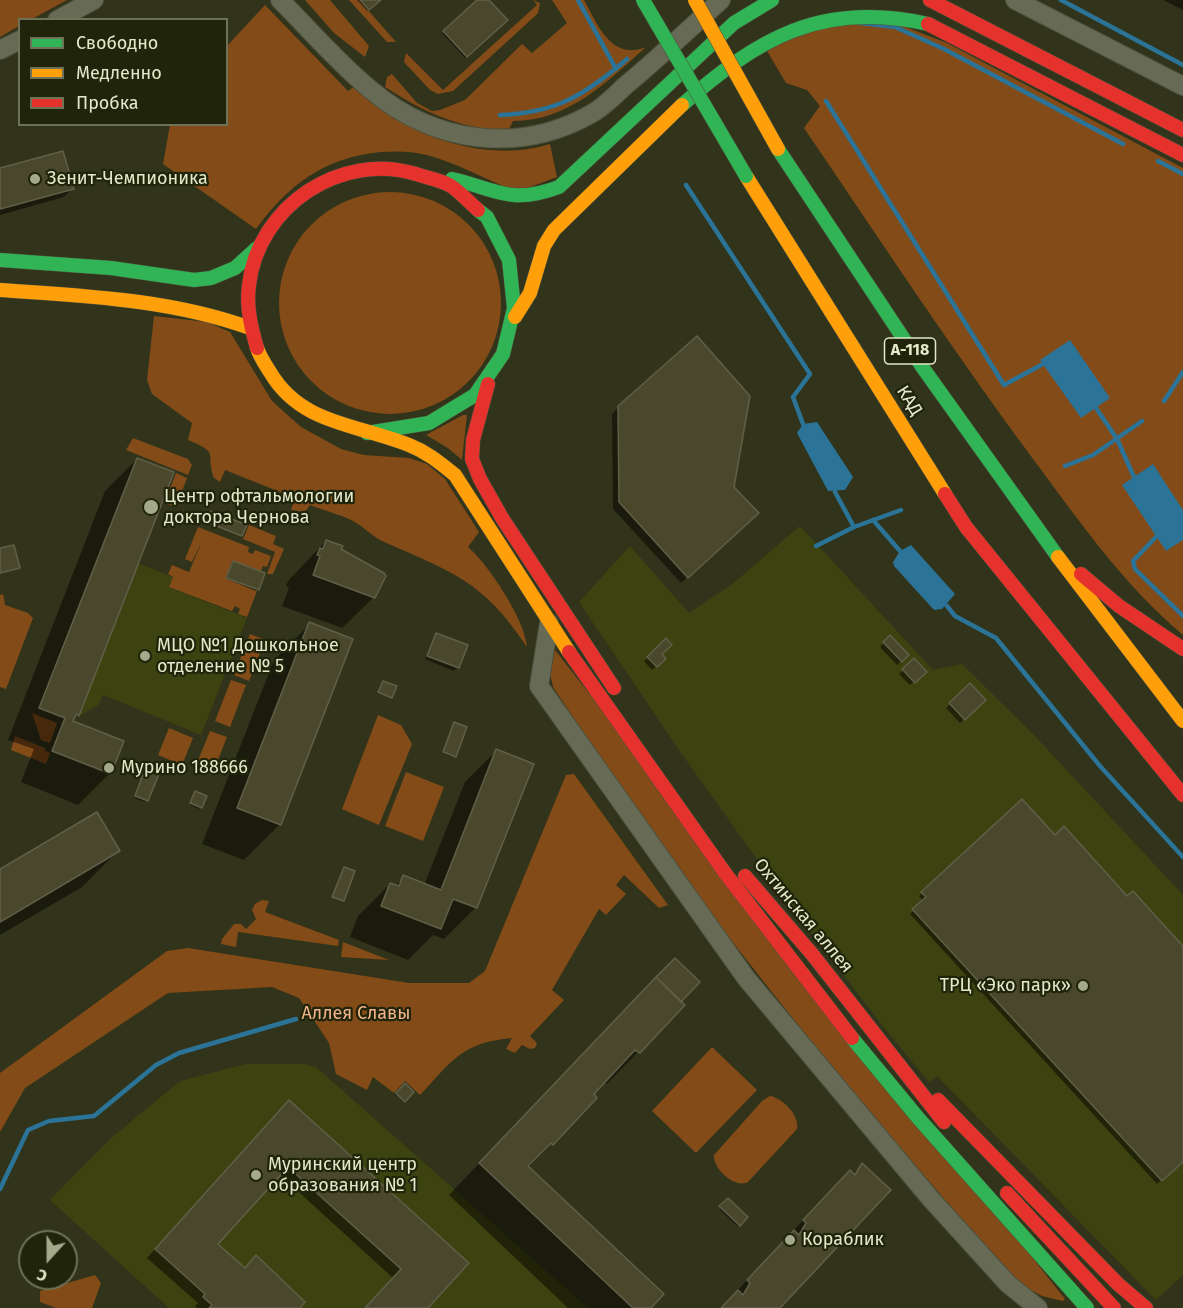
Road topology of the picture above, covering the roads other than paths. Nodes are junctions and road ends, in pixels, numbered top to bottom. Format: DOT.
graph roads {
  1 [pos="94,0"];
  2 [pos="280,0"];
  3 [pos="643,0"];
  4 [pos="695,0"];
  5 [pos="721,0"];
  6 [pos="772,0"];
  7 [pos="930,0"];
  8 [pos="1015,0"];
  9 [pos="61,18"];
  10 [pos="18,41"];
  11 [pos="0,50"];
  12 [pos="1183,86"];
  13 [pos="1183,130"];
  14 [pos="1183,155"];
  15 [pos="434,178"];
  16 [pos="259,246"];
  17 [pos="0,260"];
  18 [pos="0,290"];
  19 [pos="513,319"];
  20 [pos="250,328"];
  21 [pos="489,379"];
  22 [pos="367,433"];
  23 [pos="1048,547"];
  24 [pos="549,623"];
  25 [pos="1183,649"];
  26 [pos="621,698"];
  27 [pos="1183,721"];
  28 [pos="657,752"];
  29 [pos="1183,795"];
  30 [pos="889,1049"];
  31 [pos="1038,1308"];
  32 [pos="1087,1308"];
  33 [pos="1114,1308"];
  34 [pos="1146,1308"];
  1 -- 9 [label="street"];
  2 -- 5 [label="street"];
  3 -- 29 [label="main road, КАД / А-118, bridge"];
  4 -- 23 [label="main road, КАД / А-118, bridge"];
  6 -- 15 [label="main road"];
  7 -- 13 [label="main road"];
  8 -- 12 [label="street"];
  10 -- 11 [label="street"];
  14 -- 19 [label="main road"];
  15 -- 16 [label="main road"];
  15 -- 19 [label="main road"];
  16 -- 17 [label="main road"];
  16 -- 20 [label="main road"];
  18 -- 20 [label="main road"];
  19 -- 21 [label="main road"];
  20 -- 22 [label="main road"];
  21 -- 22 [label="main road"];
  21 -- 26 [label="main road"];
  22 -- 24 [label="main road, Охтинская аллея"];
  23 -- 25 [label="main road"];
  23 -- 27 [label="main road, КАД / А-118"];
  24 -- 31 [label="street"];
  24 -- 32 [label="main road, Охтинская аллея"];
  28 -- 30 [label="main road, Охтинская аллея"];
  30 -- 33 [label="main road, Охтинская аллея"];
  30 -- 34 [label="main road"];
}
